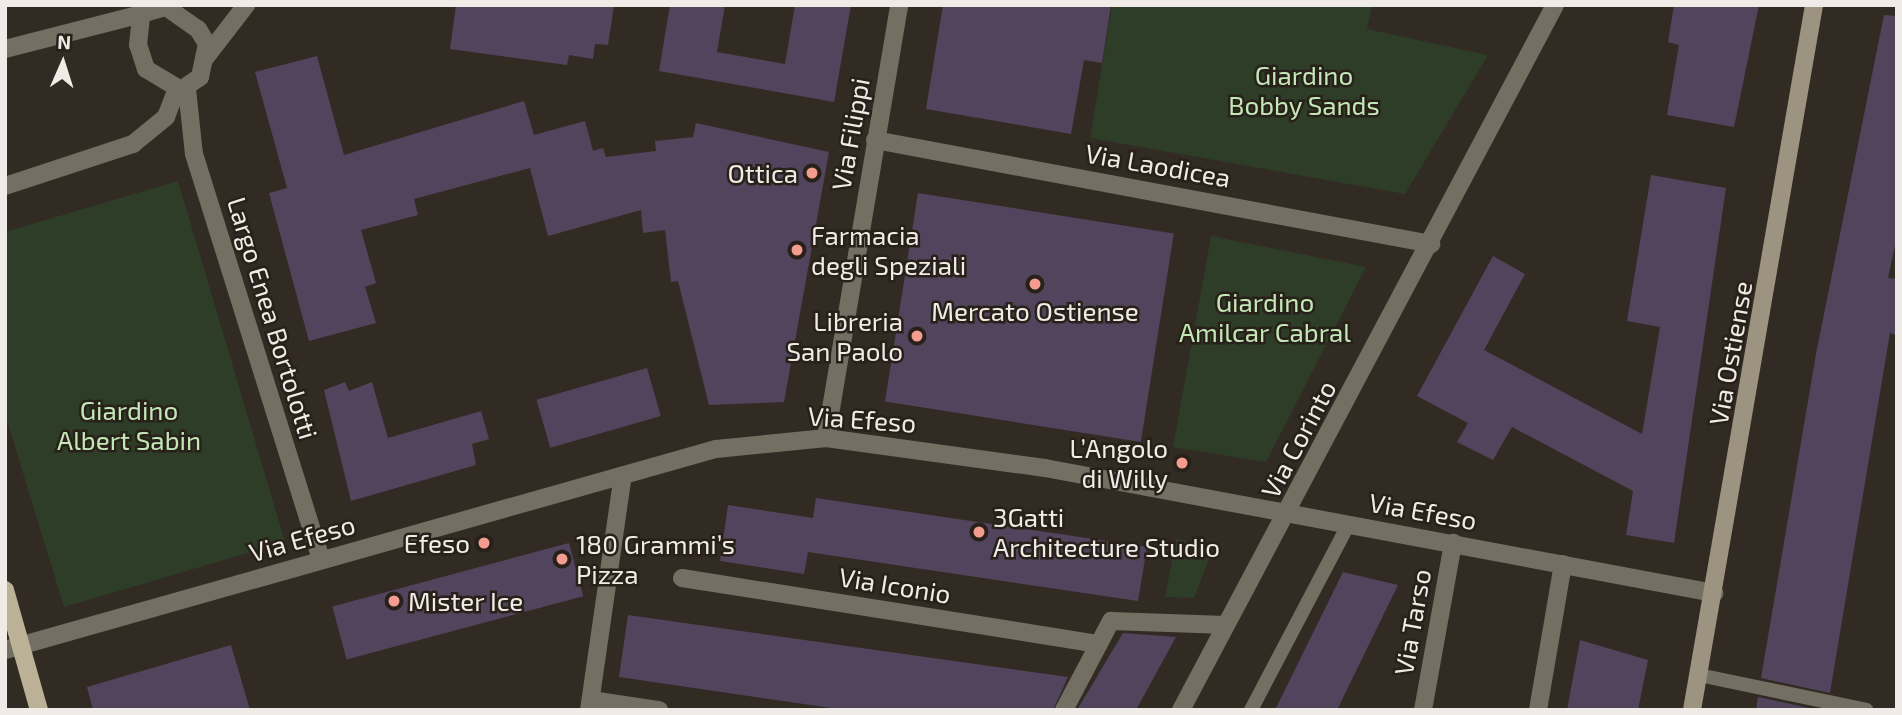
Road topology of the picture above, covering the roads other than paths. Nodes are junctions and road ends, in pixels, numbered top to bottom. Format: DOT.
graph roads {
  1 [pos="246,5"];
  2 [pos="899,5"];
  3 [pos="1555,5"];
  4 [pos="1814,5"];
  5 [pos="148,9"];
  6 [pos="5,49"];
  7 [pos="206,57"];
  8 [pos="181,90"];
  9 [pos="875,140"];
  10 [pos="5,186"];
  11 [pos="1431,244"];
  12 [pos="826,438"];
  13 [pos="623,475"];
  14 [pos="1288,513"];
  15 [pos="1348,524"];
  16 [pos="1453,543"];
  17 [pos="321,560"];
  18 [pos="1563,564"];
  19 [pos="682,578"];
  20 [pos="5,590"];
  21 [pos="1714,593"];
  22 [pos="1226,625"];
  23 [pos="1099,644"];
  24 [pos="13,648"];
  25 [pos="1699,675"];
  26 [pos="590,705"];
  27 [pos="39,710"];
  28 [pos="659,710"];
  29 [pos="1064,710"];
  30 [pos="1181,710"];
  31 [pos="1251,710"];
  32 [pos="1423,710"];
  33 [pos="1538,710"];
  34 [pos="1692,710"];
  35 [pos="1866,710"];
  1 -- 7 [label="street"];
  2 -- 9 [label="street, Via Filippi"];
  3 -- 11 [label="street, Via Corinto"];
  4 -- 21 [label="main road, Via Ostiense"];
  5 -- 6 [label="street"];
  5 -- 7 [label="street"];
  5 -- 8 [label="street"];
  7 -- 8 [label="street"];
  8 -- 10 [label="street"];
  8 -- 17 [label="street, Largo Enea Bortolotti"];
  9 -- 11 [label="street, Via Laodicea"];
  9 -- 12 [label="street, Via Filippi"];
  11 -- 14 [label="street, Via Corinto"];
  12 -- 13 [label="street, Via Efeso"];
  12 -- 14 [label="street, Via Efeso"];
  13 -- 17 [label="street, Via Efeso"];
  13 -- 26 [label="street"];
  14 -- 15 [label="street, Via Efeso"];
  14 -- 22 [label="street, Via Corinto"];
  15 -- 16 [label="street, Via Efeso"];
  15 -- 31 [label="lane"];
  16 -- 18 [label="street, Via Efeso"];
  16 -- 32 [label="street, Via Tarso"];
  17 -- 24 [label="street, Via Efeso"];
  18 -- 21 [label="street, Via Efeso"];
  18 -- 33 [label="street"];
  19 -- 23 [label="street, Via Iconio"];
  20 -- 24 [label="main road"];
  21 -- 25 [label="main road, Via Ostiense"];
  22 -- 23 [label="street"];
  22 -- 30 [label="street, Via Corinto"];
  23 -- 29 [label="street"];
  24 -- 27 [label="main road"];
  25 -- 34 [label="main road, Via Ostiense"];
  25 -- 35 [label="lane"];
  26 -- 28 [label="street"];
}
